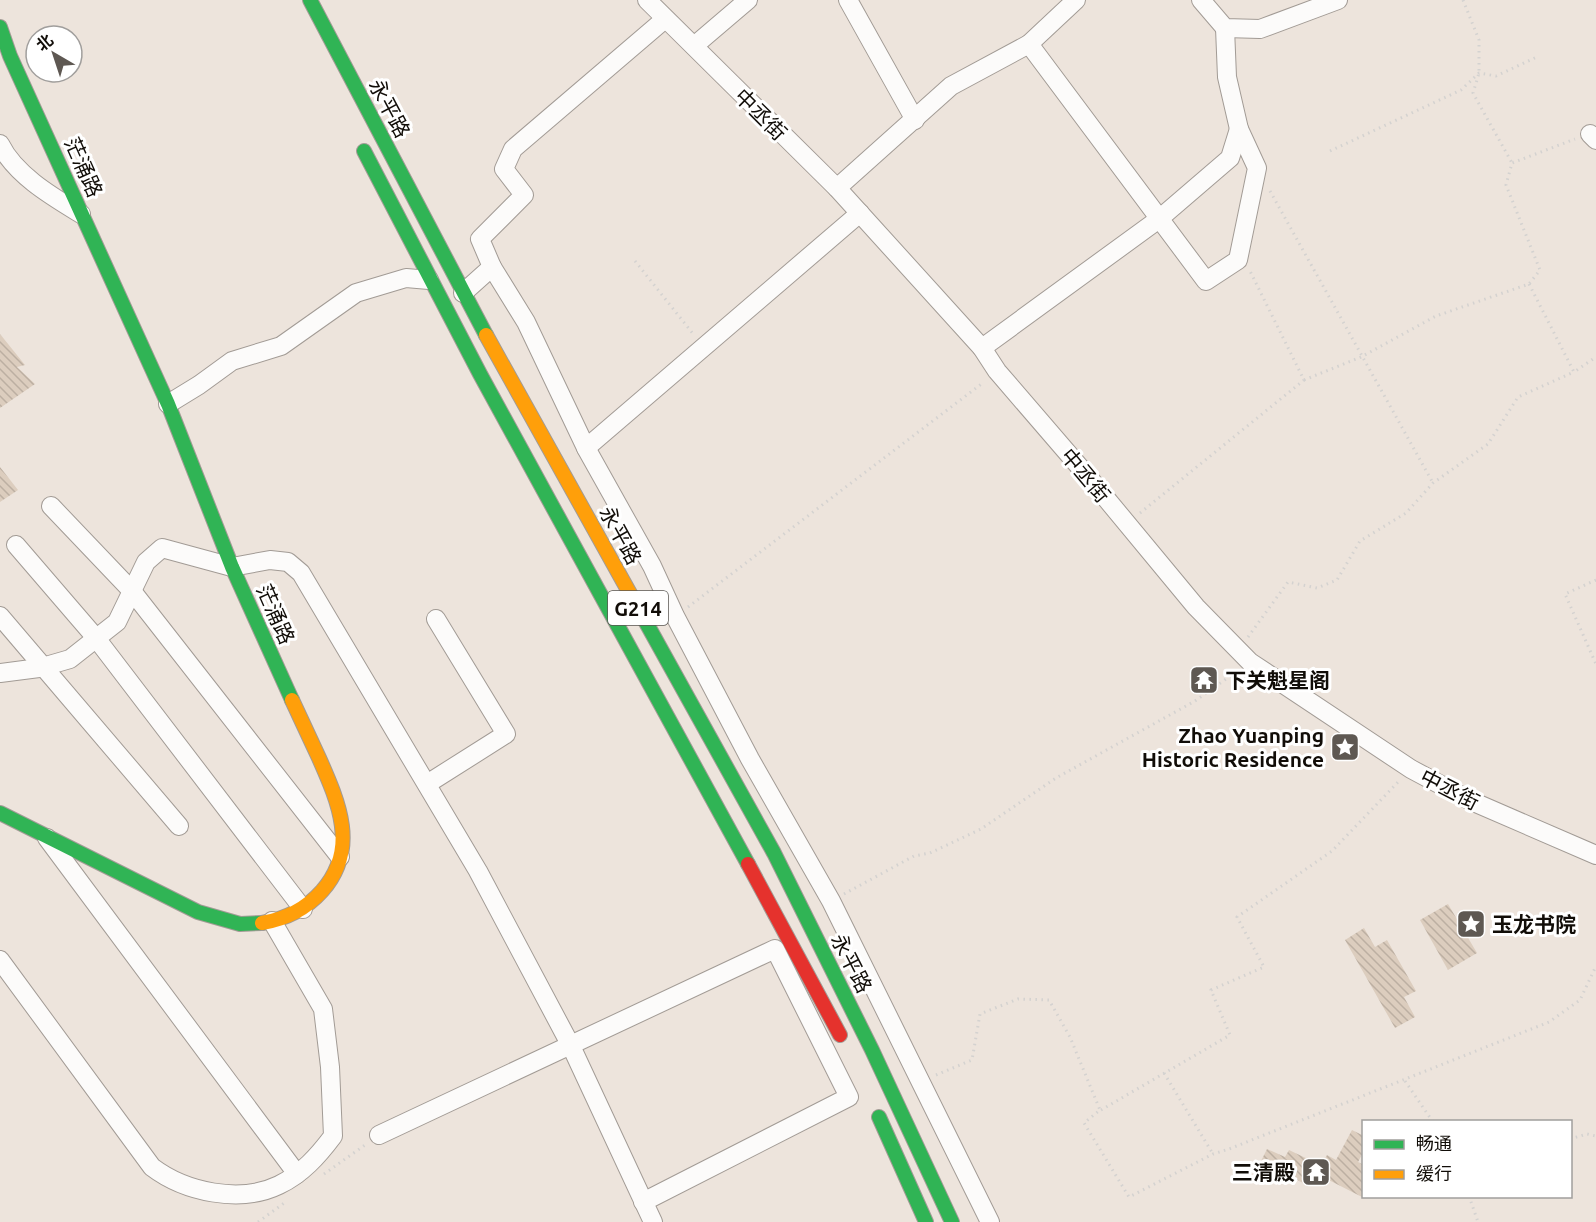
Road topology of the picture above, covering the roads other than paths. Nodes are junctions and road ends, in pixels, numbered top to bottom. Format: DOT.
graph roads {
  1 [pos="310,0"];
  2 [pos="648,0"];
  3 [pos="748,0"];
  4 [pos="848,0"];
  5 [pos="1076,0"];
  6 [pos="1201,0"];
  7 [pos="1338,0"];
  8 [pos="666,19"];
  9 [pos="0,27"];
  10 [pos="1225,28"];
  11 [pos="1029,44"];
  12 [pos="694,46"];
  13 [pos="915,120"];
  14 [pos="1239,129"];
  15 [pos="355,135"];
  16 [pos="0,144"];
  17 [pos="837,189"];
  18 [pos="860,213"];
  19 [pos="82,214"];
  20 [pos="1159,219"];
  21 [pos="449,267"];
  22 [pos="492,267"];
  23 [pos="429,280"];
  24 [pos="463,293"];
  25 [pos="982,348"];
  26 [pos="168,404"];
  27 [pos="586,448"];
  28 [pos="51,506"];
  29 [pos="16,544"];
  30 [pos="232,567"];
  31 [pos="132,591"];
  32 [pos="0,616"];
  33 [pos="436,619"];
  34 [pos="96,638"];
  35 [pos="44,667"];
  36 [pos="0,673"];
  37 [pos="427,784"];
  38 [pos="0,813"];
  39 [pos="179,826"];
  40 [pos="45,835"];
  41 [pos="1590,852"];
  42 [pos="340,857"];
  43 [pos="303,909"];
  44 [pos="272,921"];
  45 [pos="0,960"];
  46 [pos="571,1046"];
  47 [pos="846,1046"];
  48 [pos="874,1108"];
  49 [pos="379,1135"];
  50 [pos="297,1174"];
  51 [pos="644,1203"];
  52 [pos="653,1222"];
  53 [pos="926,1222"];
  54 [pos="952,1222"];
  55 [pos="990,1222"];
  1 -- 21 [label="main road, 永平路 / G214"];
  2 -- 8 [label="street, 中丞街"];
  3 -- 12 [label="street"];
  4 -- 13 [label="street"];
  5 -- 11 [label="street"];
  6 -- 10 [label="street"];
  7 -- 10 [label="street"];
  8 -- 12 [label="street, 中丞街"];
  8 -- 22 [label="street"];
  9 -- 19 [label="main road, 茫涌路"];
  10 -- 14 [label="street"];
  11 -- 13 [label="street"];
  11 -- 20 [label="street"];
  12 -- 17 [label="street, 中丞街"];
  13 -- 17 [label="street"];
  14 -- 20 [label="street"];
  14 -- 20 [label="street"];
  15 -- 23 [label="main road, 永平路 / G214"];
  16 -- 19 [label="street"];
  17 -- 18 [label="street, 中丞街"];
  18 -- 25 [label="street, 中丞街"];
  18 -- 27 [label="street"];
  19 -- 26 [label="main road, 茫涌路"];
  20 -- 25 [label="street"];
  21 -- 23 [label="main road"];
  21 -- 24 [label="main road, 永平路 / G214"];
  22 -- 24 [label="street"];
  22 -- 27 [label="street"];
  23 -- 26 [label="street"];
  23 -- 47 [label="main road, 永平路 / G214"];
  24 -- 54 [label="main road, 永平路 / G214"];
  25 -- 41 [label="street, 中丞街"];
  26 -- 30 [label="main road, 茫涌路"];
  27 -- 55 [label="street"];
  28 -- 31 [label="street"];
  29 -- 34 [label="street"];
  30 -- 31 [label="street"];
  30 -- 37 [label="street"];
  30 -- 42 [label="main road, 茫涌路"];
  31 -- 34 [label="street"];
  31 -- 42 [label="street"];
  32 -- 35 [label="street"];
  33 -- 37 [label="street"];
  34 -- 35 [label="street"];
  34 -- 43 [label="street"];
  35 -- 36 [label="street"];
  35 -- 39 [label="street"];
  37 -- 46 [label="street"];
  38 -- 40 [label="main road, 茫涌路"];
  40 -- 44 [label="main road, 茫涌路"];
  40 -- 50 [label="street"];
  42 -- 43 [label="main road, 茫涌路"];
  43 -- 44 [label="main road, 茫涌路"];
  44 -- 50 [label="street"];
  45 -- 50 [label="street"];
  46 -- 49 [label="street"];
  46 -- 51 [label="street"];
  46 -- 51 [label="street"];
  48 -- 53 [label="main road"];
  51 -- 52 [label="street"];
}
